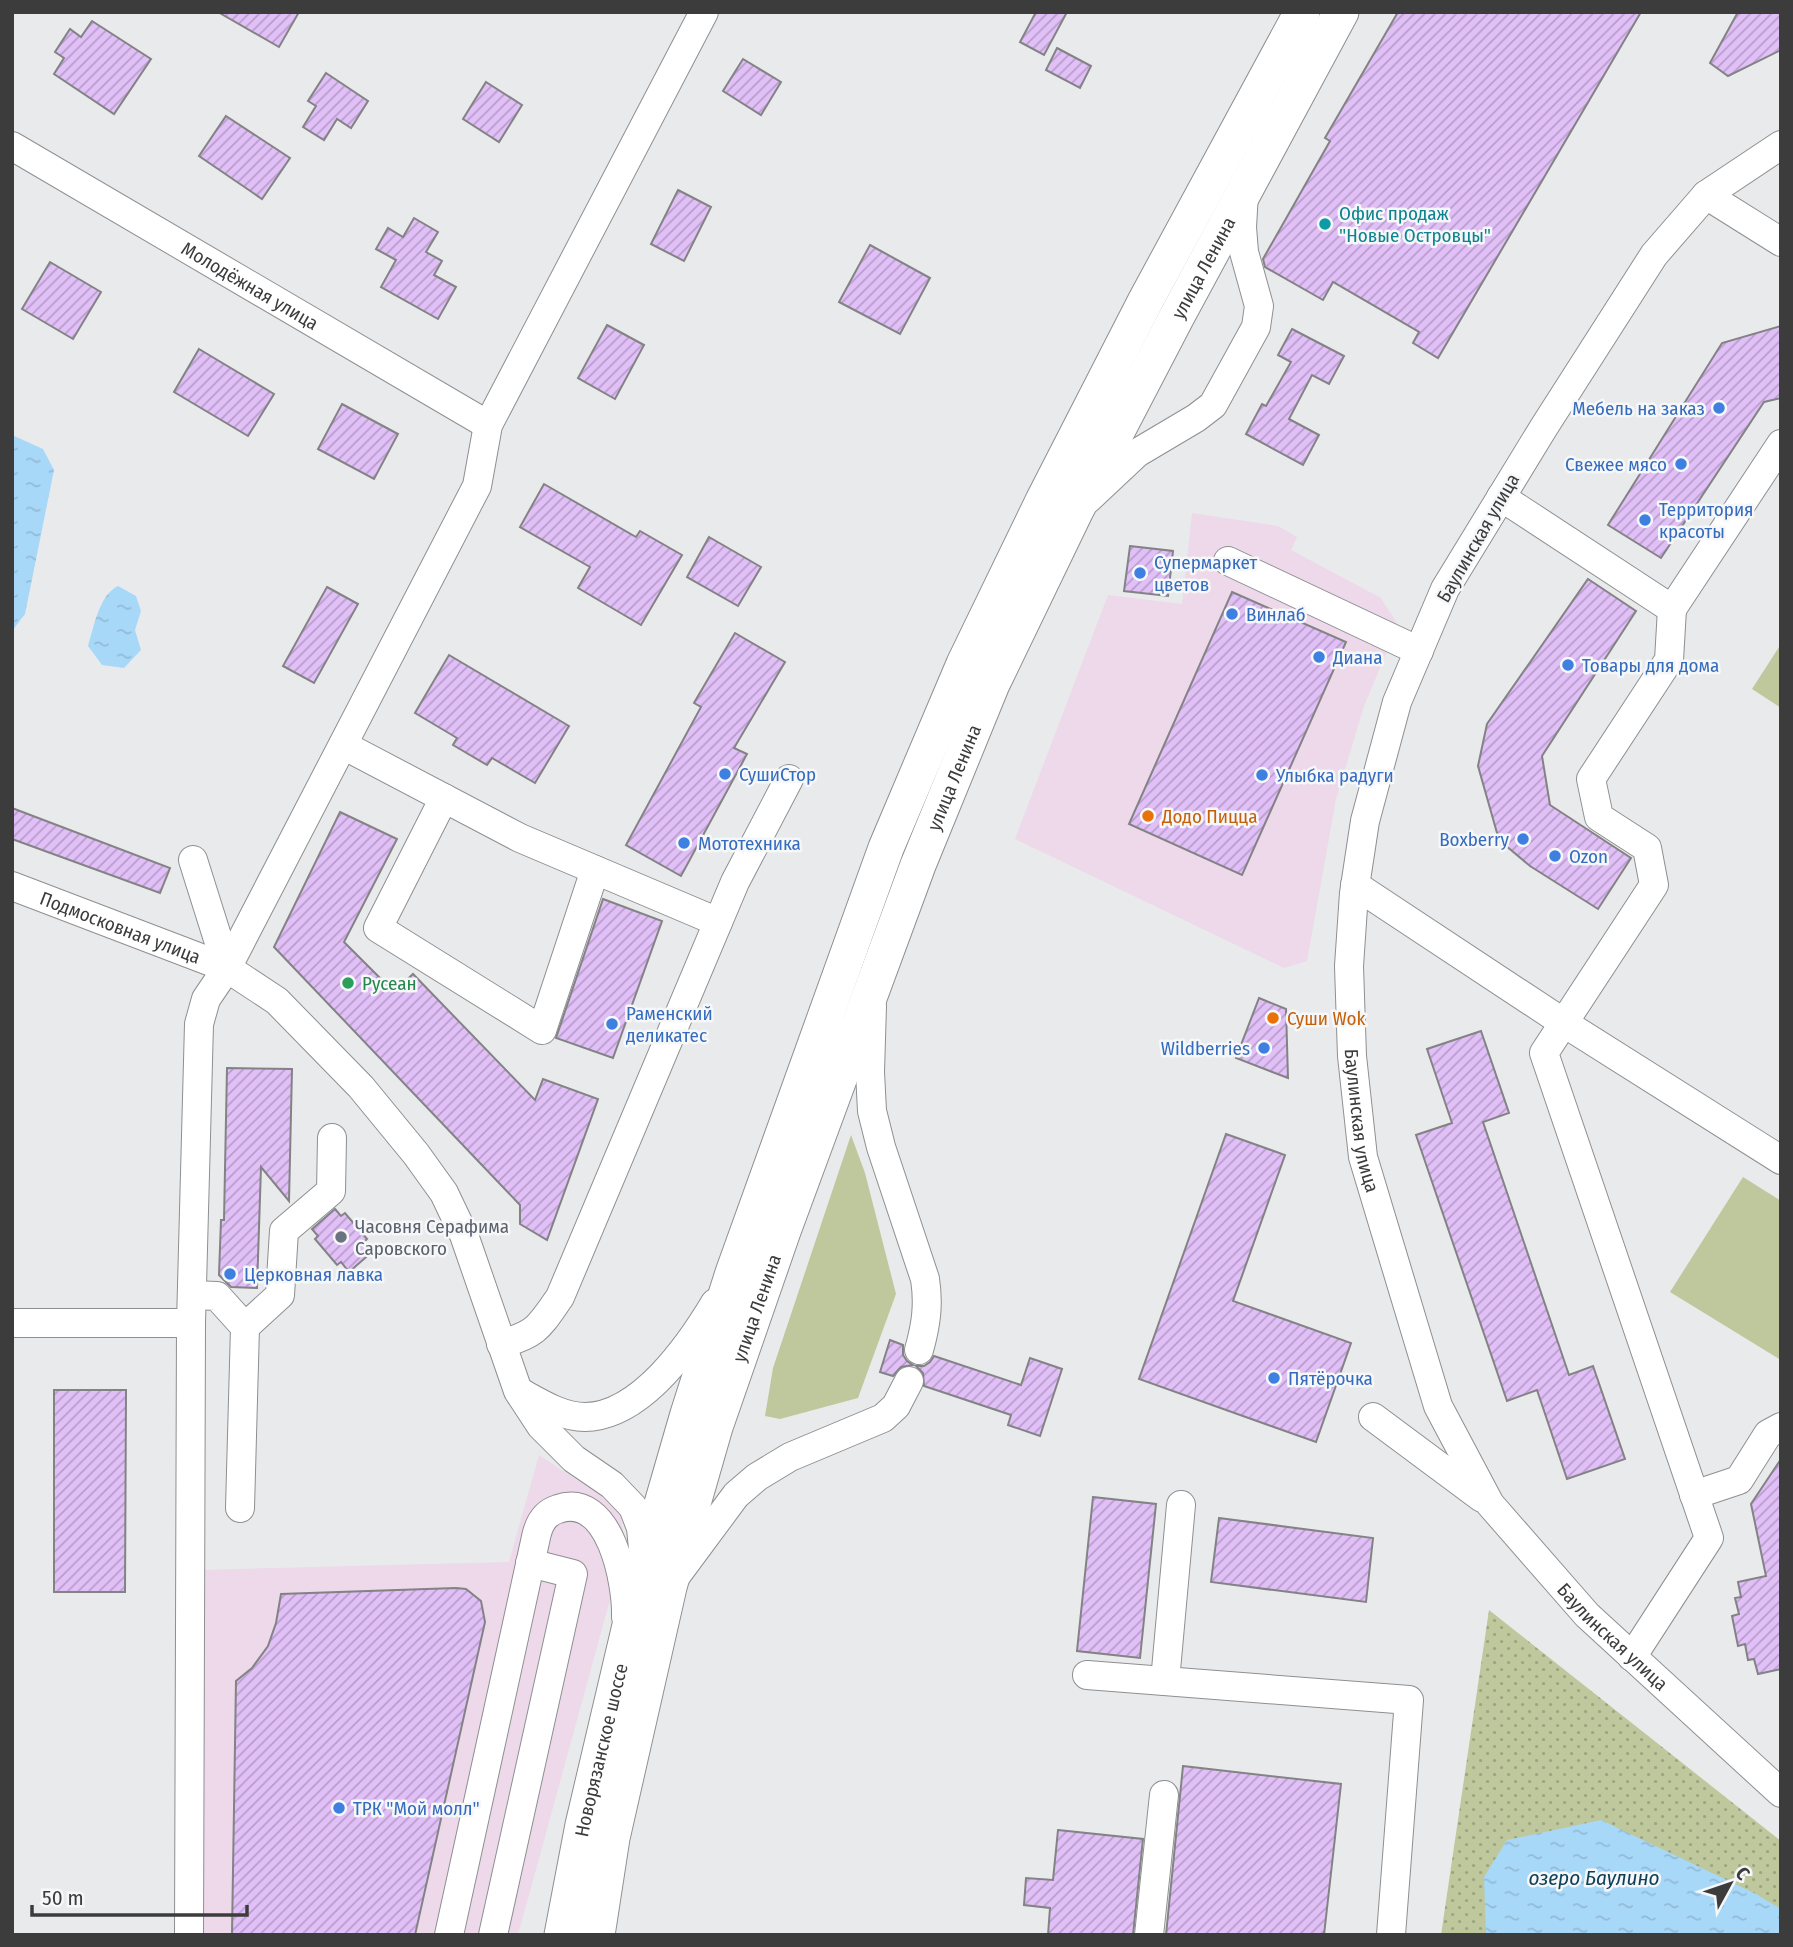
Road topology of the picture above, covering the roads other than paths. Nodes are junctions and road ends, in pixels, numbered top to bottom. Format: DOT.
graph roads {
  1 [pos="704,12"];
  2 [pos="1302,12"];
  3 [pos="1341,12"];
  4 [pos="1781,145"];
  5 [pos="12,146"];
  6 [pos="1244,191"];
  7 [pos="1706,195"];
  8 [pos="1781,243"];
  9 [pos="488,425"];
  10 [pos="1781,444"];
  11 [pos="1501,497"];
  12 [pos="1076,510"];
  13 [pos="1228,561"];
  14 [pos="1672,609"];
  15 [pos="1419,651"];
  16 [pos="343,745"];
  17 [pos="789,779"];
  18 [pos="444,798"];
  19 [pos="193,860"];
  20 [pos="595,870"];
  21 [pos="1355,885"];
  22 [pos="12,886"];
  23 [pos="718,922"];
  24 [pos="227,968"];
  25 [pos="873,984"];
  26 [pos="1564,1023"];
  27 [pos="332,1138"];
  28 [pos="1781,1160"];
  29 [pos="733,1273"];
  30 [pos="192,1295"];
  31 [pos="12,1323"];
  32 [pos="191,1323"];
  33 [pos="245,1327"];
  34 [pos="501,1344"];
  35 [pos="919,1350"];
  36 [pos="909,1381"];
  37 [pos="518,1391"];
  38 [pos="1373,1417"];
  39 [pos="1781,1427"];
  40 [pos="1695,1495"];
  41 [pos="1181,1504"];
  42 [pos="1490,1504"];
  43 [pos="240,1508"];
  44 [pos="530,1563"];
  45 [pos="656,1576"];
  46 [pos="625,1648"];
  47 [pos="1632,1657"];
  48 [pos="1087,1675"];
  49 [pos="1165,1681"];
  50 [pos="1781,1793"];
  51 [pos="1164,1796"];
  52 [pos="189,1935"];
  53 [pos="449,1935"];
  54 [pos="493,1935"];
  55 [pos="562,1935"];
  56 [pos="597,1935"];
  57 [pos="1149,1935"];
  58 [pos="1391,1935"];
  1 -- 9 [label="street"];
  2 -- 29 [label="main road, улица Ленина"];
  3 -- 6 [label="main road, улица Ленина"];
  4 -- 7 [label="street, Баулинская улица"];
  5 -- 9 [label="street, Молодёжная улица"];
  6 -- 12 [label="main road, улица Ленина"];
  6 -- 12 [label="street"];
  7 -- 8 [label="street"];
  7 -- 11 [label="street, Баулинская улица"];
  9 -- 16 [label="street"];
  10 -- 14 [label="street"];
  11 -- 14 [label="street"];
  11 -- 15 [label="street, Баулинская улица"];
  12 -- 25 [label="main road, улица Ленина"];
  13 -- 15 [label="street"];
  14 -- 26 [label="street"];
  15 -- 21 [label="street, Баулинская улица"];
  16 -- 18 [label="street"];
  16 -- 24 [label="street"];
  17 -- 23 [label="street"];
  18 -- 20 [label="street"];
  18 -- 20 [label="street"];
  19 -- 24 [label="street"];
  20 -- 23 [label="street"];
  21 -- 26 [label="street"];
  21 -- 42 [label="street, Баулинская улица"];
  22 -- 24 [label="street, Подмосковная улица"];
  23 -- 34 [label="street"];
  24 -- 30 [label="street"];
  24 -- 34 [label="street, Подмосковная улица"];
  25 -- 35 [label="street"];
  25 -- 45 [label="main road, улица Ленина"];
  26 -- 28 [label="street"];
  26 -- 40 [label="street"];
  27 -- 33 [label="street"];
  29 -- 37 [label="street"];
  29 -- 45 [label="main road, улица Ленина"];
  30 -- 32 [label="street"];
  30 -- 33 [label="street"];
  31 -- 32 [label="street"];
  32 -- 52 [label="street"];
  33 -- 43 [label="street"];
  34 -- 37 [label="street, Подмосковная улица"];
  36 -- 45 [label="street"];
  37 -- 45 [label="street, Подмосковная улица"];
  38 -- 42 [label="street"];
  39 -- 40 [label="street"];
  40 -- 47 [label="street"];
  41 -- 49 [label="street"];
  42 -- 47 [label="street, Баулинская улица"];
  44 -- 46 [label="street"];
  44 -- 53 [label="street"];
  44 -- 54 [label="street"];
  45 -- 46 [label="main road, Новорязанское шоссе"];
  45 -- 56 [label="main road, Новорязанское шоссе"];
  46 -- 55 [label="main road, Новорязанское шоссе"];
  47 -- 50 [label="street, Баулинская улица"];
  48 -- 49 [label="street"];
  49 -- 58 [label="street"];
  51 -- 57 [label="street"];
}
